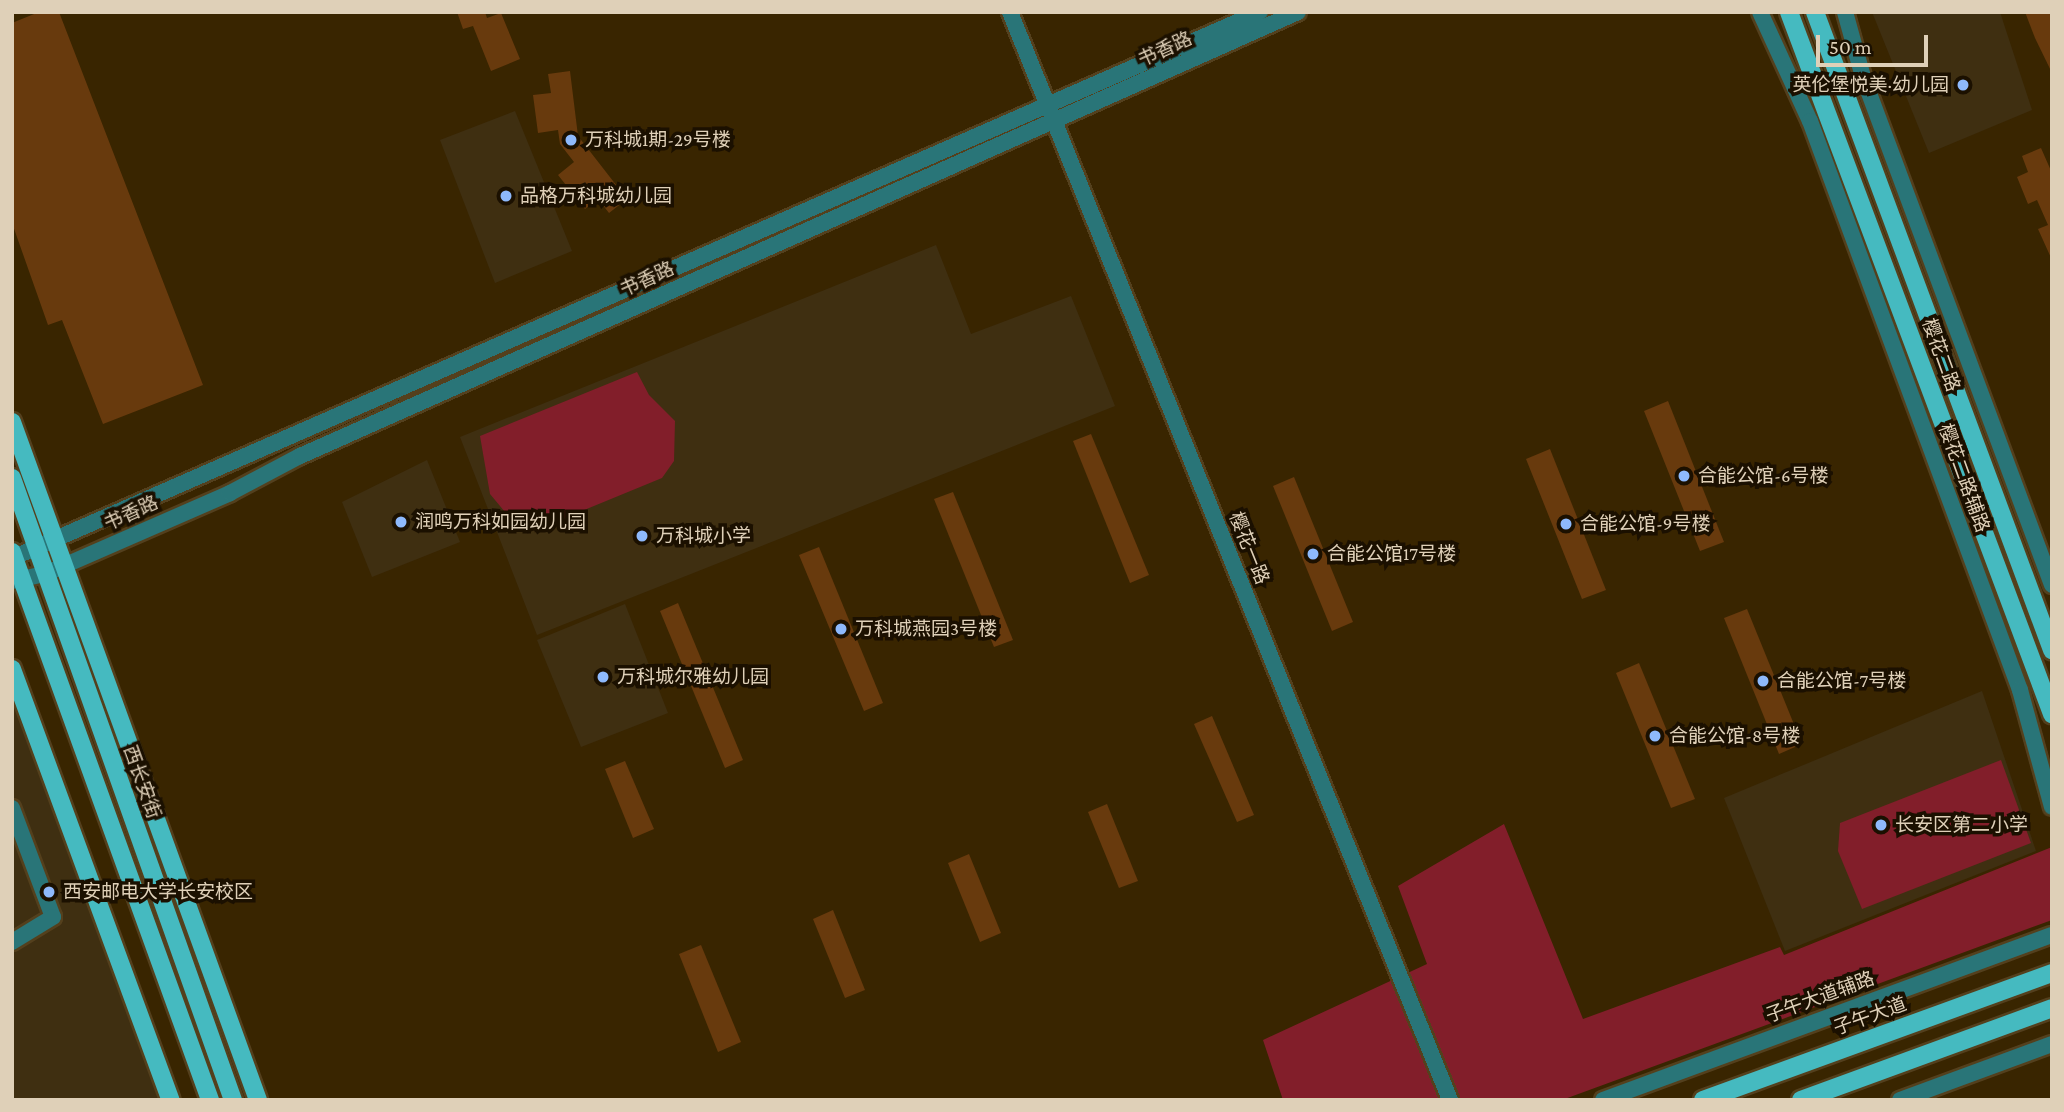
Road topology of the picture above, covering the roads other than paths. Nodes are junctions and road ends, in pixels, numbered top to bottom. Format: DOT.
graph roads {
  1 [pos="1010,12"];
  2 [pos="1260,12"];
  3 [pos="1298,12"];
  4 [pos="1760,12"];
  5 [pos="1789,12"];
  6 [pos="1815,12"];
  7 [pos="1845,12"];
  8 [pos="1051,114"];
  9 [pos="12,422"];
  10 [pos="12,478"];
  11 [pos="54,538"];
  12 [pos="37,546"];
  13 [pos="13,556"];
  14 [pos="64,566"];
  15 [pos="45,574"];
  16 [pos="15,580"];
  17 [pos="2052,585"];
  18 [pos="2052,650"];
  19 [pos="12,669"];
  20 [pos="2052,713"];
  21 [pos="2052,807"];
  22 [pos="12,808"];
  23 [pos="2052,935"];
  24 [pos="14,938"];
  25 [pos="2052,973"];
  26 [pos="2052,1008"];
  27 [pos="2052,1044"];
  28 [pos="171,1100"];
  29 [pos="210,1100"];
  30 [pos="233,1100"];
  31 [pos="258,1100"];
  32 [pos="1450,1100"];
  33 [pos="1603,1100"];
  34 [pos="1703,1100"];
  35 [pos="1801,1100"];
  36 [pos="1900,1100"];
  1 -- 8 [label="street, 樱花一路"];
  2 -- 8 [label="street, 书香路"];
  3 -- 8 [label="street, 书香路"];
  4 -- 21 [label="street, 樱花二路辅路"];
  5 -- 20 [label="main road, 樱花二路"];
  6 -- 18 [label="main road, 樱花二路"];
  7 -- 17 [label="street"];
  8 -- 11 [label="street, 书香路"];
  8 -- 14 [label="street, 书香路"];
  8 -- 32 [label="street, 樱花一路"];
  9 -- 11 [label="main road"];
  10 -- 12 [label="main road, 西长安街"];
  11 -- 12 [label="street, 书香路"];
  11 -- 14 [label="main road"];
  12 -- 13 [label="street, 书香路"];
  12 -- 15 [label="main road, 西长安街"];
  13 -- 16 [label="main road"];
  14 -- 15 [label="street, 书香路"];
  14 -- 31 [label="main road"];
  15 -- 16 [label="street, 书香路"];
  15 -- 30 [label="main road, 西长安街"];
  16 -- 29 [label="main road"];
  19 -- 28 [label="main road"];
  22 -- 24 [label="street"];
  23 -- 33 [label="street, 子午大道辅路"];
  25 -- 34 [label="main road, 子午大道"];
  26 -- 35 [label="main road"];
  27 -- 36 [label="street"];
}
